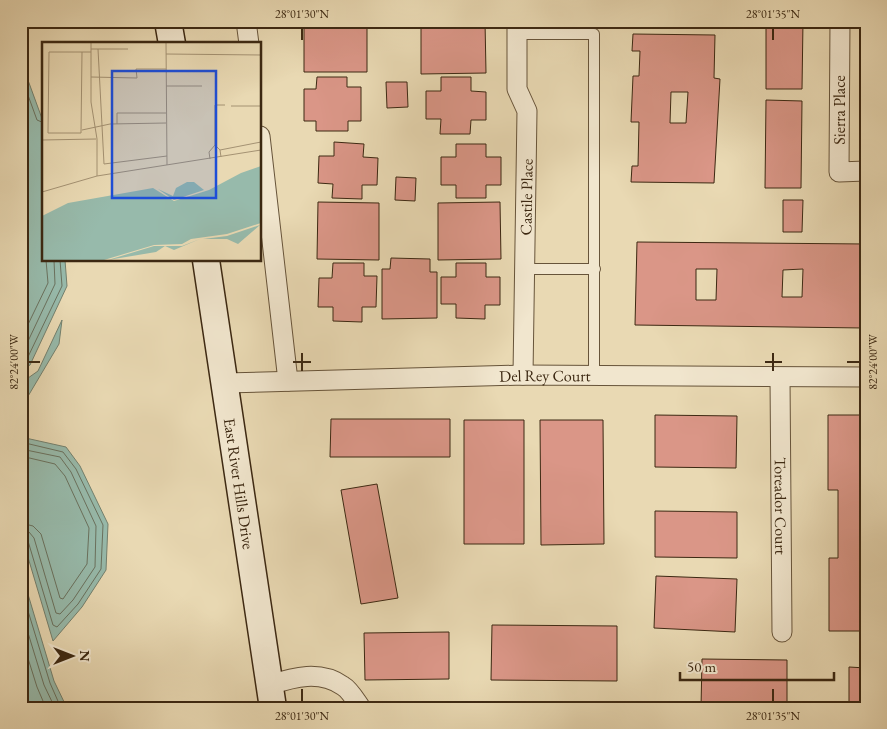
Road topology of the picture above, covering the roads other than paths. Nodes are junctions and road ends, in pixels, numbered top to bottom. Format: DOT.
graph roads {
  1 [pos="168,21"];
  2 [pos="246,21"];
  3 [pos="840,21"];
  4 [pos="517,28"];
  5 [pos="172,42"];
  6 [pos="249,42"];
  7 [pos="261,144"];
  8 [pos="866,171"];
  9 [pos="206,261"];
  10 [pos="525,269"];
  11 [pos="595,269"];
  12 [pos="523,375"];
  13 [pos="594,376"];
  14 [pos="866,377"];
  15 [pos="780,378"];
  16 [pos="288,381"];
  17 [pos="225,383"];
  18 [pos="782,632"];
  19 [pos="272,696"];
  20 [pos="361,708"];
  1 -- 5 [label="street"];
  2 -- 6 [label="street"];
  3 -- 8 [label="street, Sierra Place"];
  4 -- 10 [label="street, Castile Place"];
  4 -- 11 [label="lane"];
  7 -- 16 [label="street"];
  9 -- 17 [label="street, East River Hills Drive"];
  10 -- 11 [label="lane"];
  10 -- 12 [label="street, Castile Place"];
  11 -- 13 [label="lane"];
  12 -- 13 [label="street, Del Rey Court"];
  12 -- 16 [label="street, Del Rey Court"];
  13 -- 15 [label="street, Del Rey Court"];
  14 -- 15 [label="street, Del Rey Court"];
  15 -- 18 [label="street, Toreador Court"];
  16 -- 17 [label="street, Del Rey Court"];
  17 -- 19 [label="street, East River Hills Drive"];
  19 -- 20 [label="street"];
}
